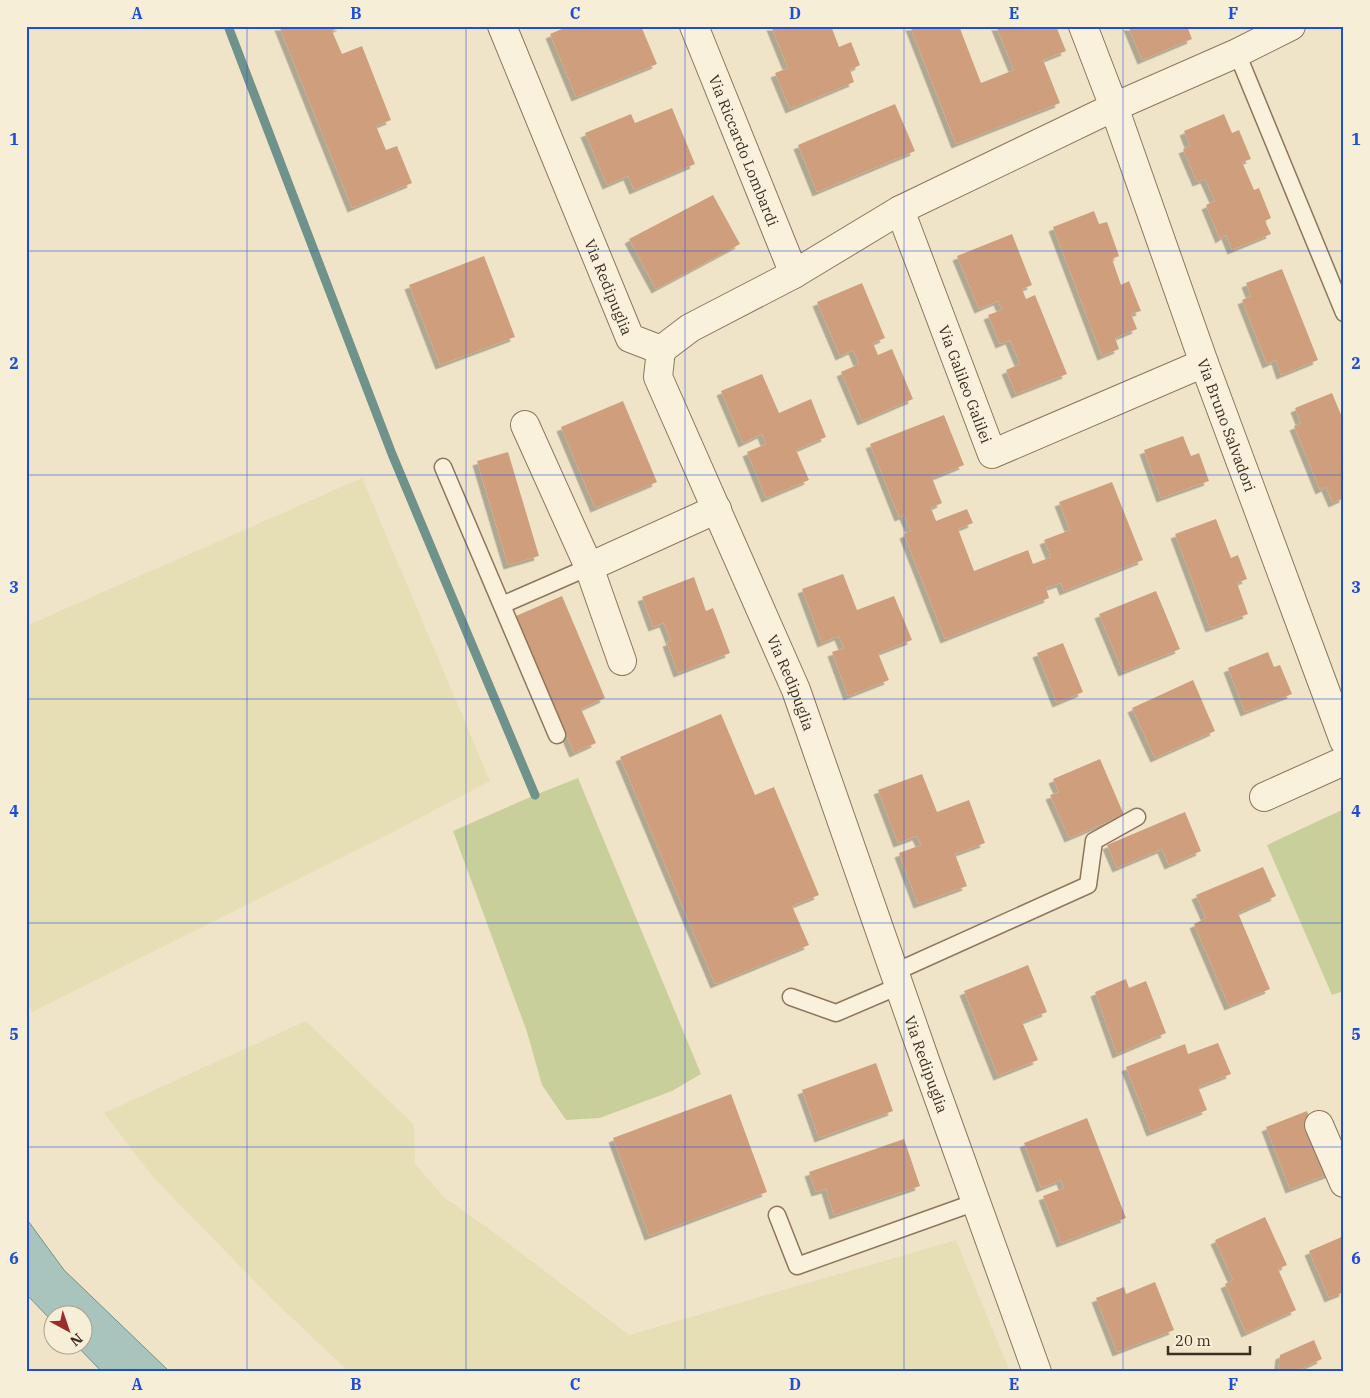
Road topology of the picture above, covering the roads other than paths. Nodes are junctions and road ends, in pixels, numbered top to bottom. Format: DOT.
graph roads {
  1 [pos="502,26"];
  2 [pos="694,26"];
  3 [pos="1083,26"];
  4 [pos="1291,26"];
  5 [pos="1237,53"];
  6 [pos="1114,107"];
  7 [pos="900,210"];
  8 [pos="794,274"];
  9 [pos="1344,313"];
  10 [pos="661,350"];
  11 [pos="1204,363"];
  12 [pos="525,425"];
  13 [pos="443,467"];
  14 [pos="717,509"];
  15 [pos="589,567"];
  16 [pos="502,605"];
  17 [pos="622,661"];
  18 [pos="557,735"];
  19 [pos="1344,741"];
  20 [pos="1344,761"];
  21 [pos="1264,797"];
  22 [pos="1137,817"];
  23 [pos="897,979"];
  24 [pos="791,997"];
  25 [pos="1319,1125"];
  26 [pos="1344,1183"];
  27 [pos="976,1202"];
  28 [pos="777,1215"];
  29 [pos="1037,1372"];
  1 -- 10 [label="street, Via Redipuglia"];
  2 -- 8 [label="street, Via Riccardo Lombardi"];
  3 -- 6 [label="street, Via Bruno Salvadori"];
  4 -- 5 [label="street"];
  5 -- 6 [label="street"];
  5 -- 9 [label="lane"];
  6 -- 7 [label="street"];
  6 -- 11 [label="street, Via Bruno Salvadori"];
  7 -- 8 [label="street"];
  7 -- 11 [label="street, Via Galileo Galilei"];
  8 -- 10 [label="street"];
  10 -- 14 [label="street, Via Redipuglia"];
  11 -- 19 [label="street, Via Bruno Salvadori"];
  12 -- 15 [label="street"];
  13 -- 16 [label="lane"];
  14 -- 15 [label="street"];
  14 -- 23 [label="street, Via Redipuglia"];
  15 -- 16 [label="lane"];
  15 -- 17 [label="street"];
  16 -- 18 [label="lane"];
  20 -- 21 [label="street"];
  22 -- 23 [label="lane"];
  23 -- 24 [label="lane"];
  23 -- 27 [label="street, Via Redipuglia"];
  25 -- 26 [label="street"];
  27 -- 28 [label="lane"];
  27 -- 29 [label="street, Via Redipuglia"];
}
